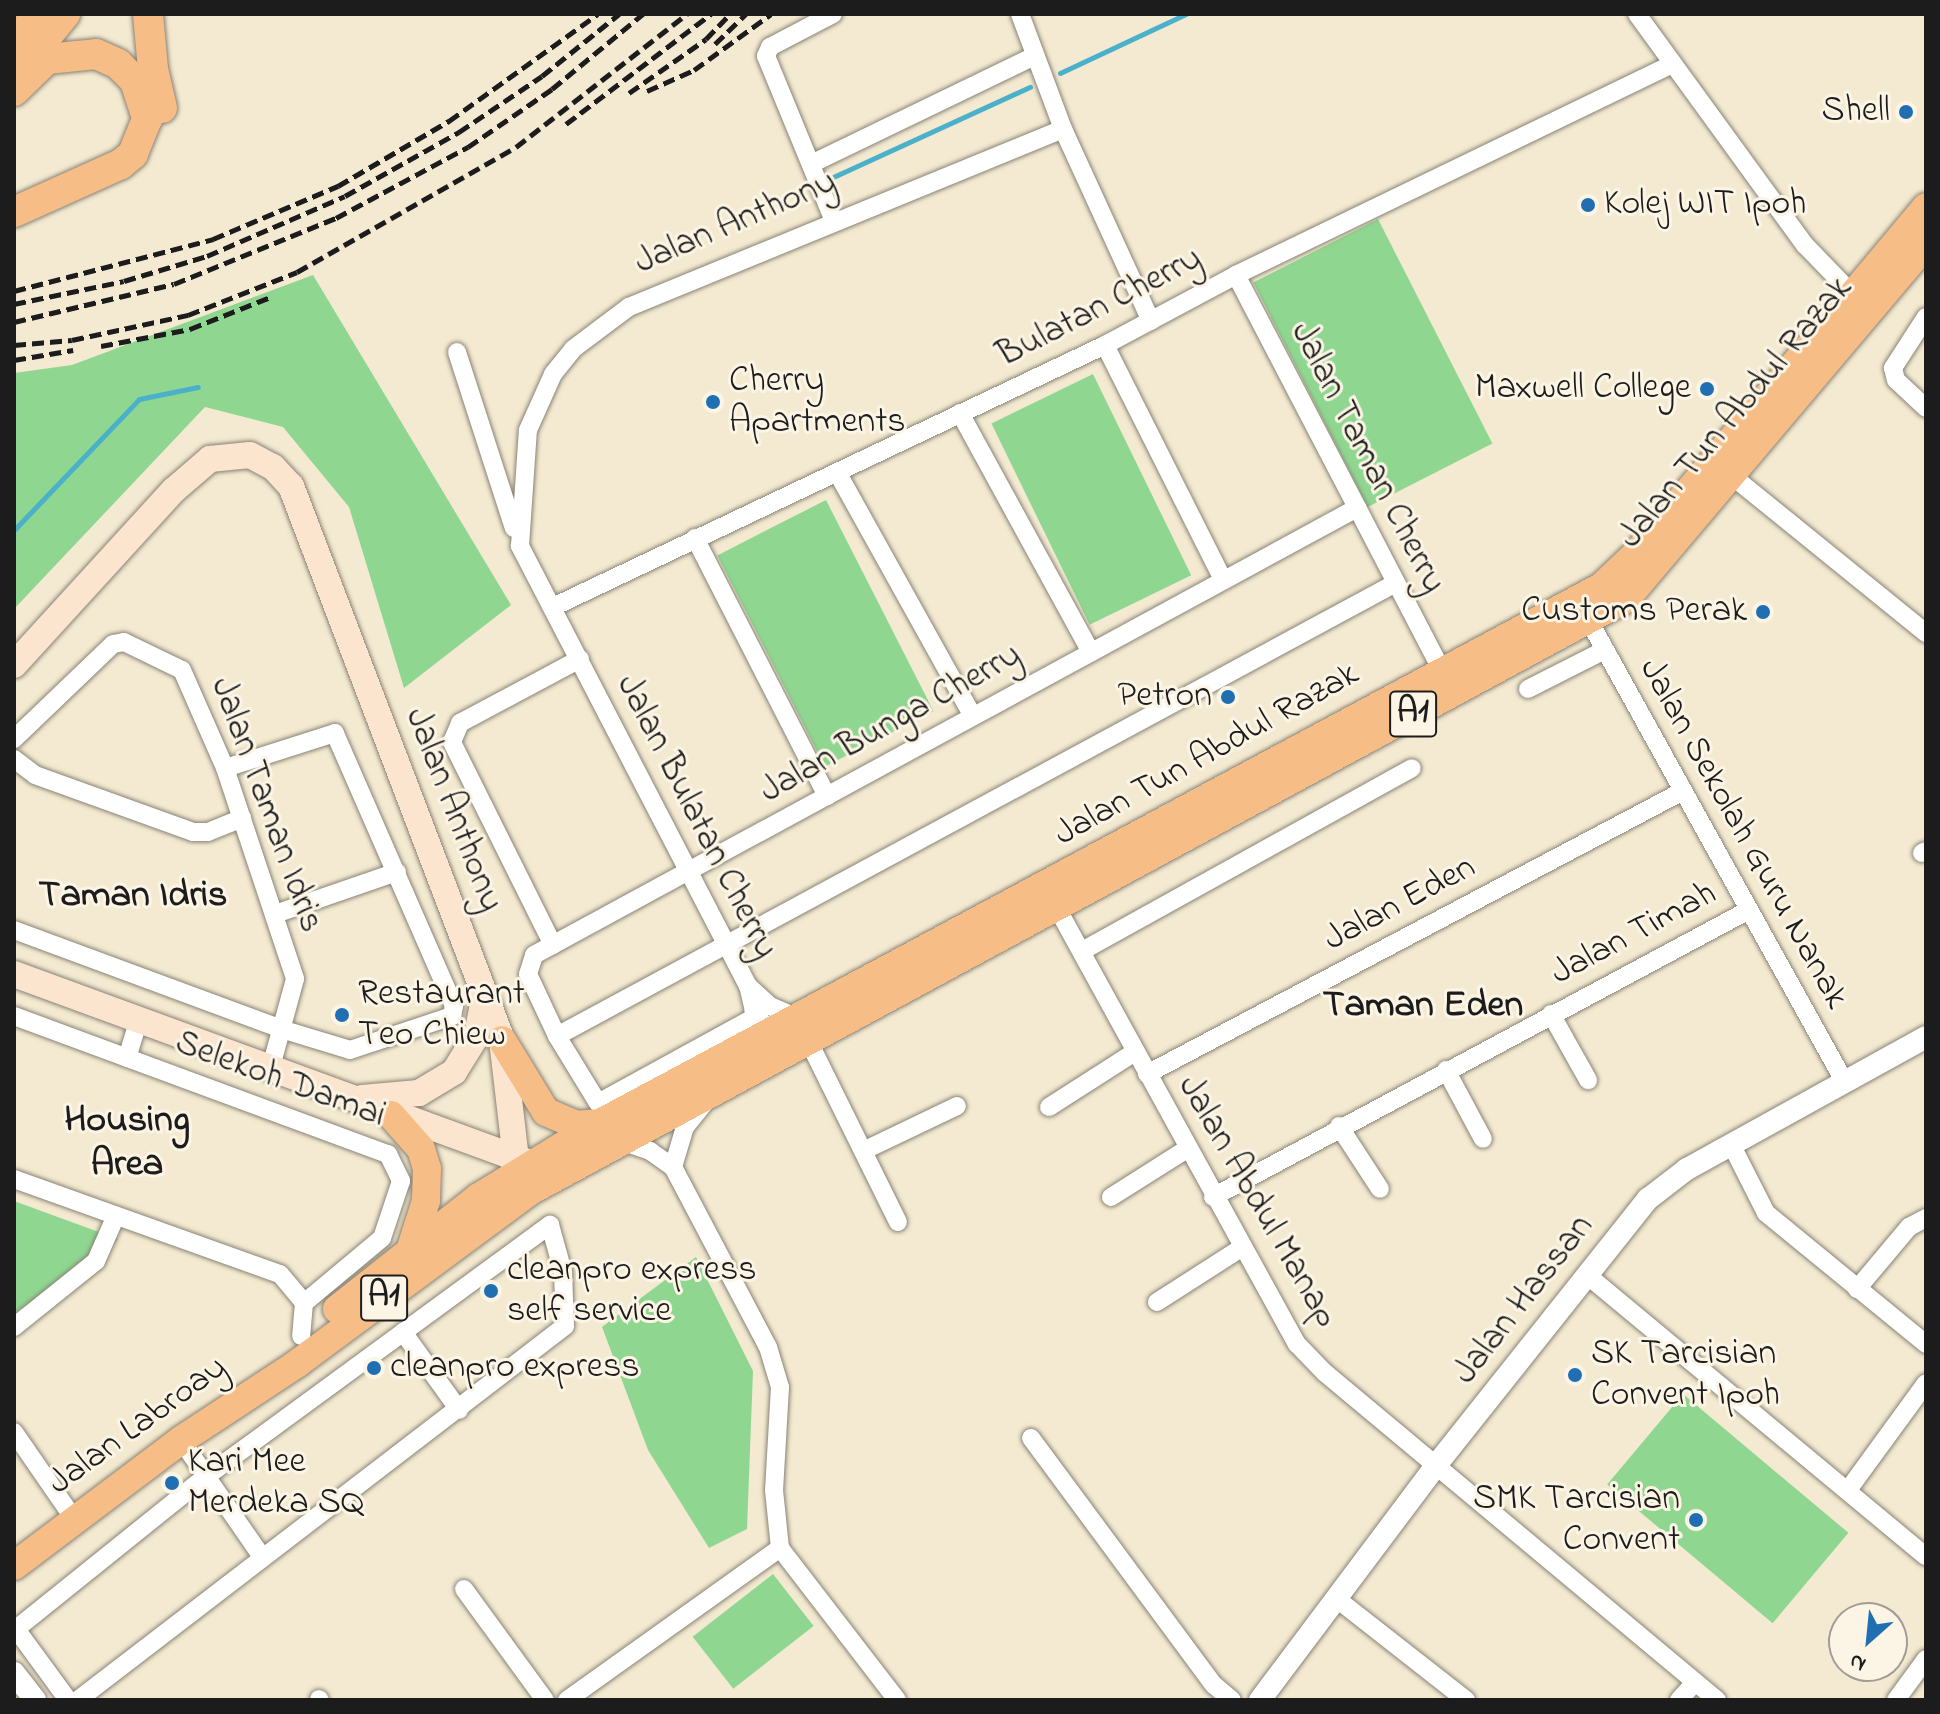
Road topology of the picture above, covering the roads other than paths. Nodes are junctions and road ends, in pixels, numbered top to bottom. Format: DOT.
graph roads {
  1 [pos="38,14"];
  2 [pos="65,14"];
  3 [pos="148,14"];
  4 [pos="833,14"];
  5 [pos="1020,14"];
  6 [pos="1637,14"];
  7 [pos="14,42"];
  8 [pos="1034,56"];
  9 [pos="1673,64"];
  10 [pos="14,78"];
  11 [pos="14,91"];
  12 [pos="1063,129"];
  13 [pos="811,164"];
  14 [pos="1926,207"];
  15 [pos="14,212"];
  16 [pos="834,221"];
  17 [pos="14,232"];
  18 [pos="1924,250"];
  19 [pos="1236,275"];
  20 [pos="1862,303"];
  21 [pos="1926,317"];
  22 [pos="1151,321"];
  23 [pos="1105,345"];
  24 [pos="457,352"];
  25 [pos="1926,408"];
  26 [pos="960,413"];
  27 [pos="1752,415"];
  28 [pos="837,472"];
  29 [pos="1732,476"];
  30 [pos="1357,508"];
  31 [pos="695,538"];
  32 [pos="1644,544"];
  33 [pos="520,546"];
  34 [pos="1223,580"];
  35 [pos="1396,583"];
  36 [pos="553,607"];
  37 [pos="1588,619"];
  38 [pos="1926,633"];
  39 [pos="1605,650"];
  40 [pos="1091,652"];
  41 [pos="580,659"];
  42 [pos="14,665"];
  43 [pos="1441,669"];
  44 [pos="1528,689"];
  45 [pos="973,716"];
  46 [pos="14,739"];
  47 [pos="14,759"];
  48 [pos="225,768"];
  49 [pos="1412,768"];
  50 [pos="1683,791"];
  51 [pos="827,796"];
  52 [pos="242,818"];
  53 [pos="1097,859"];
  54 [pos="688,870"];
  55 [pos="397,872"];
  56 [pos="1056,906"];
  57 [pos="1747,911"];
  58 [pos="275,914"];
  59 [pos="14,930"];
  60 [pos="942,942"];
  61 [pos="553,945"];
  62 [pos="727,946"];
  63 [pos="1082,951"];
  64 [pos="14,974"];
  65 [pos="748,986"];
  66 [pos="485,994"];
  67 [pos="1551,1014"];
  68 [pos="14,1016"];
  69 [pos="139,1019"];
  70 [pos="281,1029"];
  71 [pos="784,1032"];
  72 [pos="557,1036"];
  73 [pos="1926,1037"];
  74 [pos="502,1040"];
  75 [pos="1135,1052"];
  76 [pos="127,1058"];
  77 [pos="271,1067"];
  78 [pos="1446,1070"];
  79 [pos="1147,1074"];
  80 [pos="1843,1079"];
  81 [pos="1588,1080"];
  82 [pos="714,1090"];
  83 [pos="355,1098"];
  84 [pos="957,1106"];
  85 [pos="1049,1107"];
  86 [pos="391,1115"];
  87 [pos="1339,1126"];
  88 [pos="611,1132"];
  89 [pos="1483,1139"];
  90 [pos="1731,1144"];
  91 [pos="1187,1149"];
  92 [pos="863,1151"];
  93 [pos="673,1167"];
  94 [pos="523,1168"];
  95 [pos="14,1179"];
  96 [pos="1380,1189"];
  97 [pos="1111,1197"];
  98 [pos="1213,1197"];
  99 [pos="495,1214"];
  100 [pos="115,1218"];
  101 [pos="1926,1218"];
  102 [pos="898,1222"];
  103 [pos="1241,1248"];
  104 [pos="409,1255"];
  105 [pos="1587,1275"];
  106 [pos="1857,1289"];
  107 [pos="1157,1302"];
  108 [pos="304,1303"];
  109 [pos="14,1327"];
  110 [pos="403,1332"];
  111 [pos="301,1336"];
  112 [pos="1926,1344"];
  113 [pos="271,1377"];
  114 [pos="1926,1383"];
  115 [pos="459,1410"];
  116 [pos="14,1432"];
  117 [pos="1031,1438"];
  118 [pos="181,1440"];
  119 [pos="1437,1464"];
  120 [pos="204,1478"];
  121 [pos="1848,1490"];
  122 [pos="74,1519"];
  123 [pos="780,1548"];
  124 [pos="1926,1556"];
  125 [pos="262,1557"];
  126 [pos="14,1566"];
  127 [pos="464,1589"];
  128 [pos="1337,1599"];
  129 [pos="1925,1661"];
  130 [pos="14,1673"];
  131 [pos="1695,1682"];
  132 [pos="591,1693"];
  133 [pos="35,1700"];
  134 [pos="68,1700"];
  135 [pos="78,1700"];
  136 [pos="545,1700"];
  137 [pos="567,1700"];
  138 [pos="897,1700"];
  139 [pos="1232,1700"];
  140 [pos="1260,1700"];
  141 [pos="1466,1700"];
  142 [pos="1679,1700"];
  143 [pos="1717,1700"];
  144 [pos="1896,1700"];
  1 -- 7 [label="highway"];
  2 -- 10 [label="highway"];
  3 -- 17 [label="highway"];
  4 -- 13 [label="street"];
  5 -- 8 [label="street"];
  6 -- 9 [label="street"];
  8 -- 12 [label="street"];
  8 -- 13 [label="street"];
  9 -- 19 [label="street, Bulatan Cherry"];
  9 -- 20 [label="street"];
  11 -- 15 [label="highway"];
  12 -- 16 [label="street, Jalan Anthony"];
  12 -- 22 [label="street"];
  13 -- 16 [label="street"];
  14 -- 20 [label="main road, Jalan Tun Abdul Razak / A1"];
  16 -- 33 [label="street, Jalan Anthony"];
  18 -- 20 [label="main road, Jalan Tun Abdul Razak / A1"];
  19 -- 22 [label="street, Bulatan Cherry"];
  19 -- 30 [label="street, Jalan Taman Cherry"];
  20 -- 27 [label="main road, Jalan Tun Abdul Razak / A1"];
  20 -- 29 [label="main road, Jalan Tun Abdul Razak / A1"];
  21 -- 25 [label="street"];
  22 -- 23 [label="street, Bulatan Cherry"];
  23 -- 26 [label="street, Bulatan Cherry"];
  23 -- 34 [label="street"];
  24 -- 33 [label="street"];
  26 -- 28 [label="street, Bulatan Cherry"];
  26 -- 40 [label="street"];
  27 -- 29 [label="main road"];
  27 -- 32 [label="main road, Jalan Tun Abdul Razak / A1"];
  28 -- 31 [label="street, Bulatan Cherry"];
  28 -- 45 [label="street"];
  29 -- 32 [label="main road"];
  29 -- 37 [label="main road, Jalan Tun Abdul Razak / A1"];
  29 -- 38 [label="street"];
  30 -- 34 [label="street, Jalan Bunga Cherry"];
  30 -- 35 [label="street, Jalan Taman Cherry"];
  31 -- 36 [label="street, Bulatan Cherry"];
  31 -- 51 [label="street"];
  32 -- 43 [label="main road, Jalan Tun Abdul Razak / A1"];
  33 -- 36 [label="street"];
  34 -- 40 [label="street, Jalan Bunga Cherry"];
  35 -- 43 [label="street, Jalan Taman Cherry"];
  35 -- 62 [label="street"];
  36 -- 41 [label="street, Jalan Bulatan Cherry"];
  37 -- 39 [label="street, Jalan Sekolah Guru Nanak"];
  37 -- 56 [label="main road, Jalan Tun Abdul Razak / A1"];
  39 -- 44 [label="street"];
  39 -- 50 [label="street, Jalan Sekolah Guru Nanak"];
  40 -- 45 [label="street, Jalan Bunga Cherry"];
  41 -- 54 [label="street, Jalan Bulatan Cherry"];
  41 -- 61 [label="street"];
  42 -- 66 [label="main road, Jalan Anthony"];
  43 -- 53 [label="main road, Jalan Tun Abdul Razak / A1"];
  45 -- 51 [label="street, Jalan Bunga Cherry"];
  46 -- 48 [label="street, Jalan Taman Idris"];
  47 -- 52 [label="street"];
  48 -- 52 [label="street, Jalan Taman Idris"];
  48 -- 55 [label="street"];
  49 -- 63 [label="street"];
  50 -- 57 [label="street, Jalan Sekolah Guru Nanak"];
  50 -- 79 [label="street, Jalan Eden"];
  51 -- 54 [label="street, Jalan Bunga Cherry"];
  52 -- 58 [label="street, Jalan Taman Idris"];
  53 -- 56 [label="main road"];
  53 -- 60 [label="main road, Jalan Tun Abdul Razak / A1"];
  54 -- 61 [label="street, Jalan Bunga Cherry"];
  54 -- 62 [label="street, Jalan Bulatan Cherry"];
  55 -- 58 [label="street"];
  55 -- 70 [label="street"];
  56 -- 60 [label="main road"];
  56 -- 63 [label="street, Jalan Abdul Manap"];
  56 -- 71 [label="main road, Jalan Tun Abdul Razak / A1"];
  57 -- 67 [label="street, Jalan Timah"];
  57 -- 80 [label="street, Jalan Sekolah Guru Nanak"];
  58 -- 70 [label="street, Jalan Taman Idris"];
  59 -- 70 [label="street"];
  60 -- 71 [label="main road, Jalan Tun Abdul Razak / A1"];
  61 -- 72 [label="street, Jalan Bunga Cherry"];
  62 -- 65 [label="street, Jalan Bulatan Cherry"];
  62 -- 72 [label="street"];
  63 -- 75 [label="street, Jalan Abdul Manap"];
  64 -- 69 [label="main road"];
  65 -- 71 [label="street, Jalan Bulatan Cherry"];
  65 -- 71 [label="street"];
  66 -- 74 [label="main road, Jalan Anthony"];
  66 -- 83 [label="main road"];
  67 -- 78 [label="street, Jalan Timah"];
  67 -- 81 [label="street"];
  68 -- 76 [label="street, Selekoh Damai"];
  69 -- 76 [label="street"];
  69 -- 77 [label="main road"];
  70 -- 77 [label="street, Jalan Taman Idris"];
  71 -- 72 [label="street, Jalan Bunga Cherry"];
  71 -- 82 [label="main road, Jalan Tun Abdul Razak / A1"];
  71 -- 88 [label="main road, Jalan Tun Abdul Razak / A1"];
  71 -- 92 [label="street, Jalan Bulatan Cherry"];
  73 -- 80 [label="street, Jalan Hassan"];
  74 -- 88 [label="main road"];
  74 -- 94 [label="main road, Jalan Anthony"];
  75 -- 79 [label="street, Jalan Abdul Manap"];
  75 -- 85 [label="street"];
  76 -- 108 [label="street, Selekoh Damai"];
  77 -- 83 [label="main road"];
  78 -- 87 [label="street, Jalan Timah"];
  78 -- 89 [label="street"];
  79 -- 91 [label="street, Jalan Abdul Manap"];
  80 -- 90 [label="street, Jalan Hassan"];
  82 -- 88 [label="main road, Jalan Tun Abdul Razak / A1"];
  82 -- 93 [label="street"];
  83 -- 86 [label="main road"];
  84 -- 92 [label="street"];
  86 -- 94 [label="main road"];
  86 -- 104 [label="main road"];
  87 -- 96 [label="street"];
  87 -- 98 [label="street, Jalan Timah"];
  88 -- 93 [label="street"];
  88 -- 94 [label="main road, Jalan Tun Abdul Razak / A1"];
  88 -- 99 [label="main road, Jalan Tun Abdul Razak / A1"];
  90 -- 105 [label="street, Jalan Hassan"];
  90 -- 106 [label="street"];
  91 -- 97 [label="street"];
  91 -- 98 [label="street, Jalan Abdul Manap"];
  92 -- 102 [label="street, Jalan Bulatan Cherry"];
  93 -- 123 [label="street"];
  94 -- 99 [label="main road"];
  94 -- 104 [label="main road, Jalan Tun Abdul Razak / A1"];
  95 -- 100 [label="street"];
  98 -- 103 [label="street, Jalan Abdul Manap"];
  99 -- 113 [label="main road, Jalan Tun Abdul Razak / A1"];
  100 -- 108 [label="street"];
  100 -- 109 [label="street"];
  101 -- 106 [label="street"];
  103 -- 107 [label="street"];
  103 -- 119 [label="street, Jalan Abdul Manap"];
  104 -- 111 [label="main road, Jalan Tun Abdul Razak / A1"];
  105 -- 119 [label="street, Jalan Hassan"];
  105 -- 121 [label="street"];
  106 -- 112 [label="street"];
  108 -- 111 [label="street"];
  110 -- 115 [label="street"];
  110 -- 115 [label="street"];
  110 -- 120 [label="street"];
  111 -- 113 [label="main road, Jalan Tun Abdul Razak / A1"];
  113 -- 118 [label="main road, Jalan Labroay"];
  114 -- 121 [label="street"];
  115 -- 125 [label="street"];
  116 -- 122 [label="street"];
  117 -- 139 [label="street"];
  118 -- 120 [label="street"];
  118 -- 122 [label="main road, Jalan Labroay"];
  119 -- 128 [label="street, Jalan Hassan"];
  119 -- 131 [label="street, Jalan Abdul Manap"];
  120 -- 125 [label="street"];
  120 -- 134 [label="street"];
  121 -- 124 [label="street"];
  122 -- 126 [label="main road, Jalan Labroay"];
  123 -- 132 [label="street"];
  123 -- 138 [label="street"];
  125 -- 135 [label="street"];
  127 -- 136 [label="street"];
  128 -- 140 [label="street, Jalan Hassan"];
  128 -- 141 [label="street"];
  129 -- 144 [label="street"];
  130 -- 133 [label="street"];
  131 -- 142 [label="street"];
  131 -- 143 [label="street, Jalan Abdul Manap"];
  132 -- 137 [label="street"];
}
